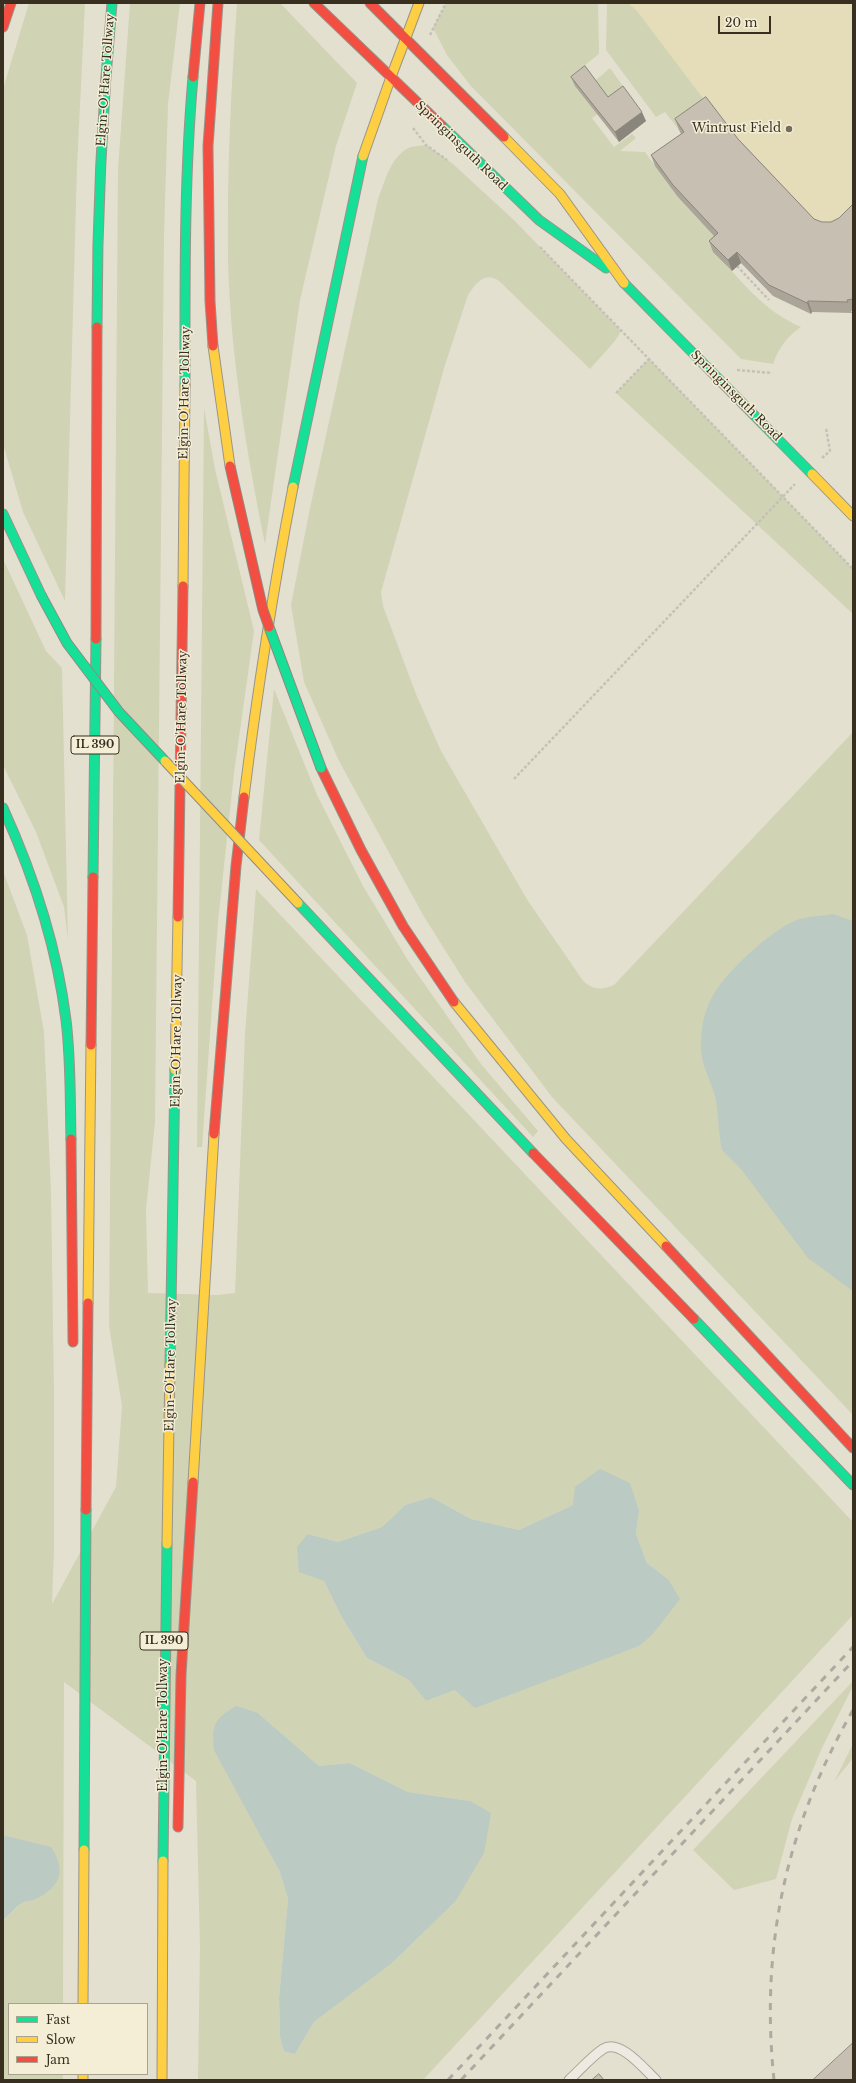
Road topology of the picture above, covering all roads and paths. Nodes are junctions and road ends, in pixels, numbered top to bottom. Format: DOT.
graph roads {
  1 [pos="11,3"];
  2 [pos="112,3"];
  3 [pos="200,3"];
  4 [pos="218,3"];
  5 [pos="314,3"];
  6 [pos="370,3"];
  7 [pos="419,3"];
  8 [pos="446,3"];
  9 [pos="3,27"];
  10 [pos="433,28"];
  11 [pos="407,38"];
  12 [pos="391,77"];
  13 [pos="410,124"];
  14 [pos="453,164"];
  15 [pos="536,243"];
  16 [pos="736,266"];
  17 [pos="618,277"];
  18 [pos="769,300"];
  19 [pos="649,359"];
  20 [pos="616,393"];
  21 [pos="826,428"];
  22 [pos="809,471"];
  23 [pos="783,497"];
  24 [pos="3,514"];
  25 [pos="853,516"];
  26 [pos="853,569"];
  27 [pos="514,779"];
  28 [pos="3,808"];
  29 [pos="74,1356"];
  30 [pos="78,1378"];
  31 [pos="87,1407"];
  32 [pos="853,1448"];
  33 [pos="853,1485"];
  34 [pos="178,1835"];
  35 [pos="172,1953"];
  36 [pos="162,1988"];
  37 [pos="83,2003"];
  38 [pos="162,2080"];
  39 [pos="569,2080"];
  40 [pos="656,2080"];
  1 -- 9 [label="main road"];
  2 -- 31 [label="main road, Elgin-O'Hare Tollway / IL 390"];
  3 -- 36 [label="main road, Elgin-O'Hare Tollway / IL 390"];
  4 -- 32 [label="main road, bridge"];
  5 -- 12 [label="main road, Springinsguth Road"];
  6 -- 11 [label="main road, Springinsguth Road"];
  7 -- 11 [label="main road"];
  8 -- 10 [label="path"];
  11 -- 12 [label="main road"];
  11 -- 17 [label="main road, Springinsguth Road"];
  12 -- 17 [label="main road, Springinsguth Road"];
  12 -- 34 [label="main road"];
  13 -- 14 [label="path"];
  15 -- 19 [label="path"];
  16 -- 18 [label="path"];
  17 -- 22 [label="main road, Springinsguth Road"];
  19 -- 20 [label="path"];
  19 -- 23 [label="path"];
  21 -- 22 [label="path"];
  22 -- 23 [label="path"];
  22 -- 25 [label="main road, Springinsguth Road"];
  23 -- 26 [label="path"];
  23 -- 27 [label="path"];
  24 -- 33 [label="main road, bridge"];
  28 -- 29 [label="main road"];
  30 -- 31 [label="main road"];
  31 -- 37 [label="main road, Elgin-O'Hare Tollway / IL 390"];
  35 -- 36 [label="main road"];
  36 -- 38 [label="main road, Elgin-O'Hare Tollway / IL 390"];
  39 -- 40 [label="lane"];
}
